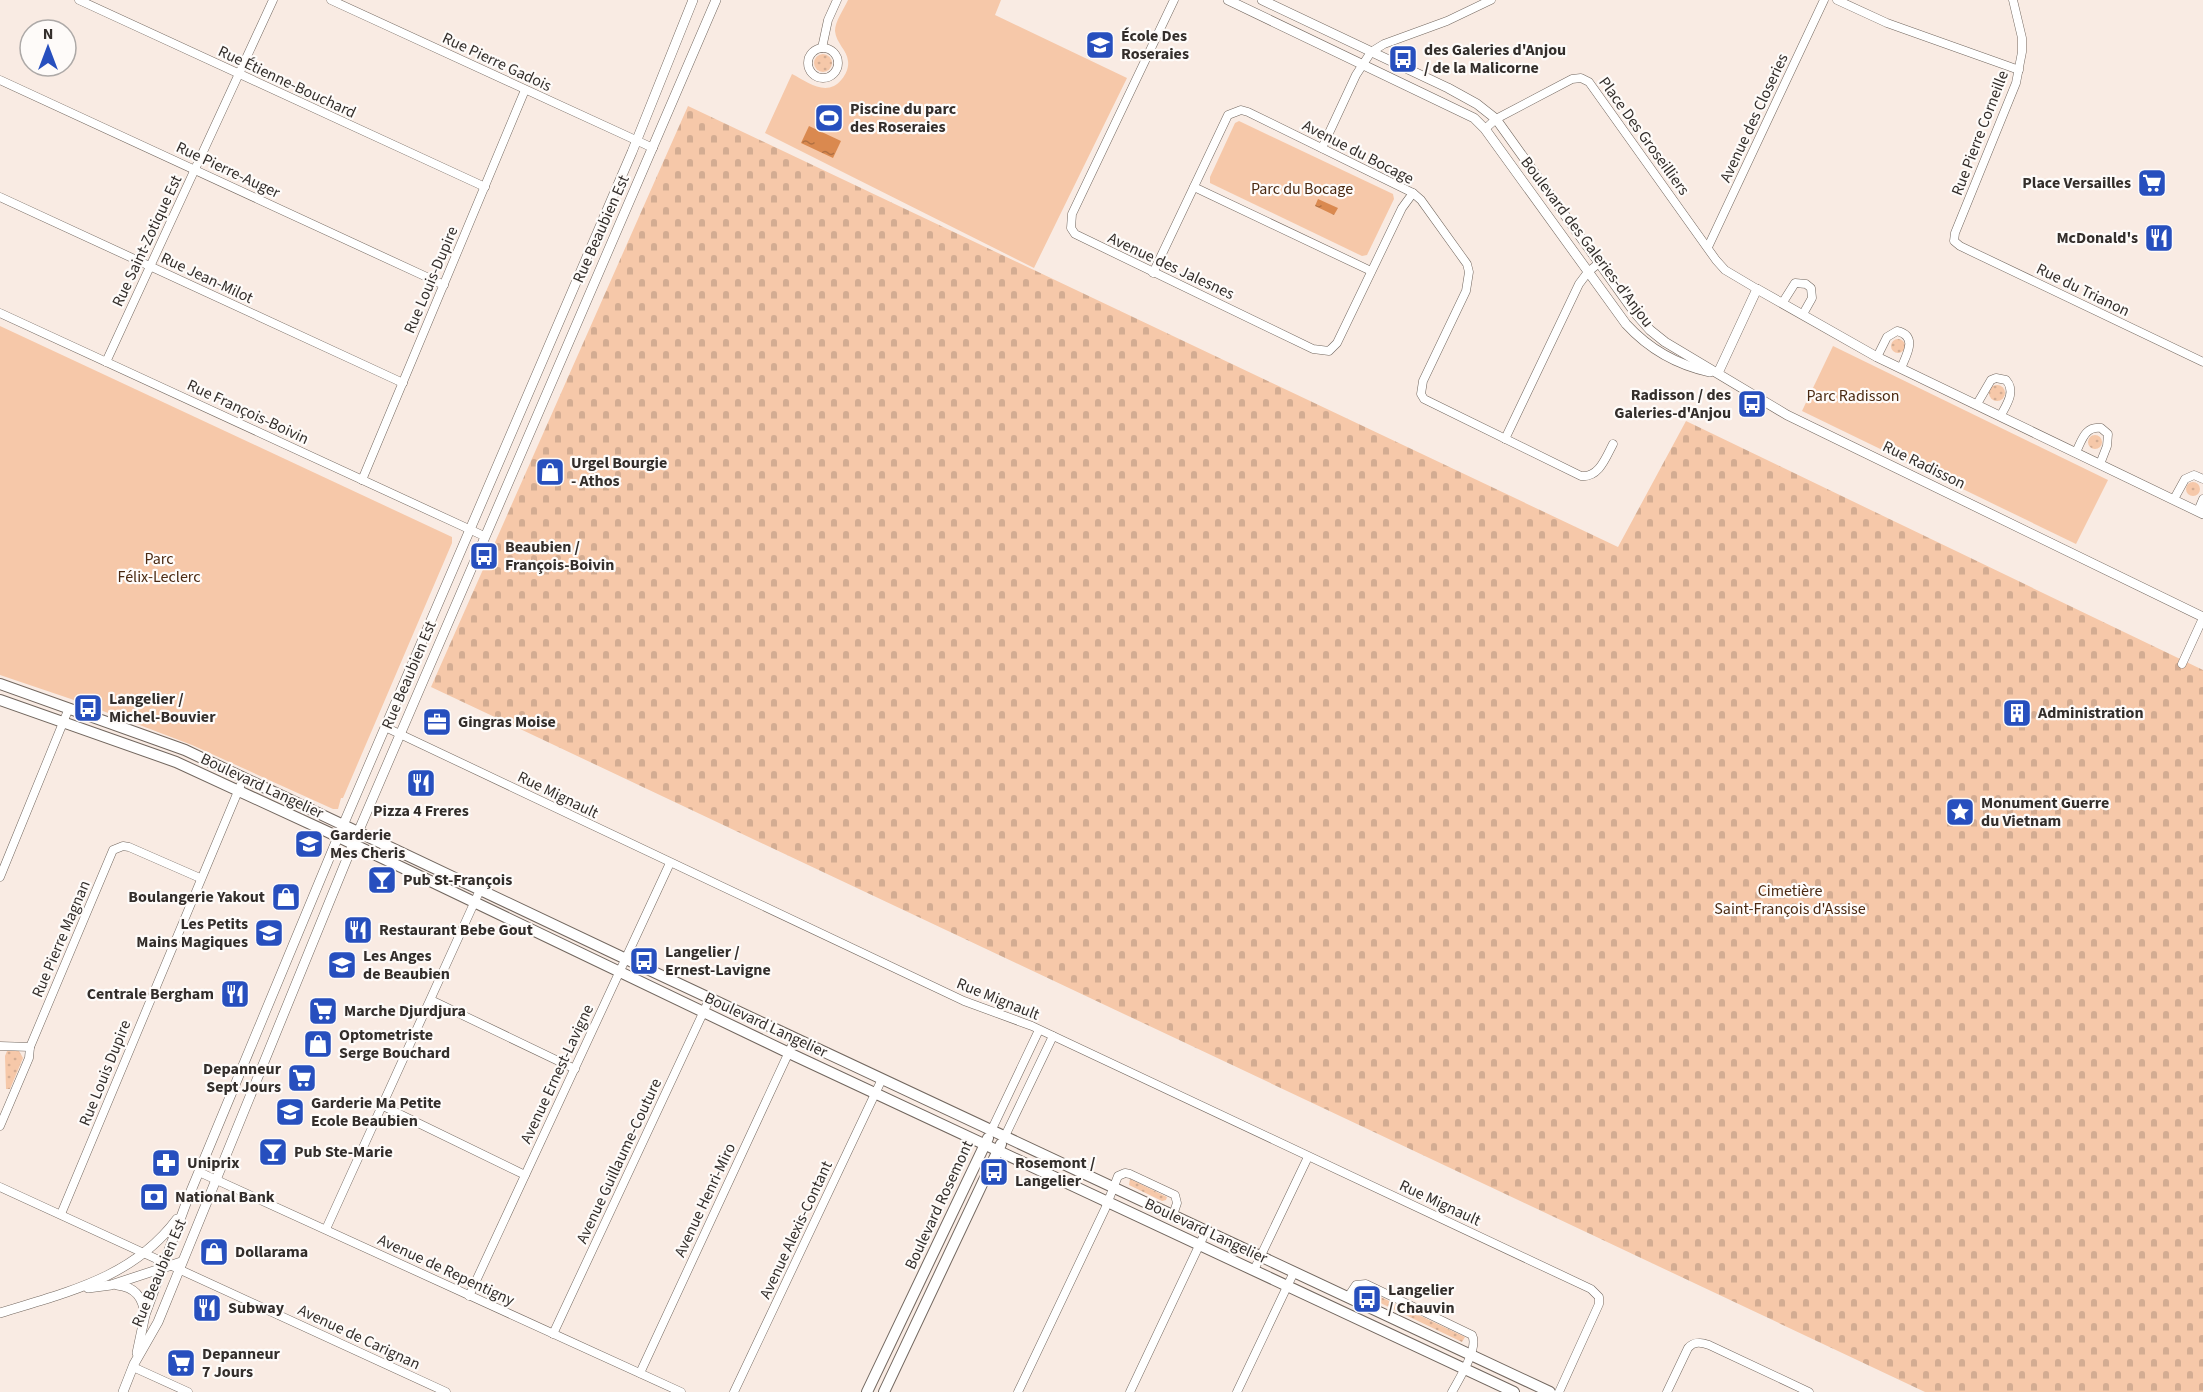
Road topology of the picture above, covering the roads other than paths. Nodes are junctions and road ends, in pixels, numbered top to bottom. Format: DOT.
graph roads {
  1 [pos="79,0"];
  2 [pos="273,0"];
  3 [pos="331,0"];
  4 [pos="693,0"];
  5 [pos="716,0"];
  6 [pos="837,0"];
  7 [pos="1174,0"];
  8 [pos="1228,0"];
  9 [pos="1262,0"];
  10 [pos="1491,0"];
  11 [pos="1824,0"];
  12 [pos="1837,0"];
  13 [pos="2013,0"];
  14 [pos="822,48"];
  15 [pos="1371,52"];
  16 [pos="1362,64"];
  17 [pos="2019,70"];
  18 [pos="238,74"];
  19 [pos="0,80"];
  20 [pos="525,90"];
  21 [pos="1496,119"];
  22 [pos="1485,129"];
  23 [pos="636,141"];
  24 [pos="1322,147"];
  25 [pos="653,148"];
  26 [pos="194,170"];
  27 [pos="1194,187"];
  28 [pos="484,188"];
  29 [pos="1413,193"];
  30 [pos="0,197"];
  31 [pos="1953,239"];
  32 [pos="591,247"];
  33 [pos="1708,247"];
  34 [pos="606,254"];
  35 [pos="1599,263"];
  36 [pos="150,266"];
  37 [pos="1371,271"];
  38 [pos="1588,272"];
  39 [pos="1154,273"];
  40 [pos="444,285"];
  41 [pos="1757,289"];
  42 [pos="1783,302"];
  43 [pos="0,313"];
  44 [pos="1803,314"];
  45 [pos="1877,357"];
  46 [pos="106,362"];
  47 [pos="2203,362"];
  48 [pos="1901,368"];
  49 [pos="1718,373"];
  50 [pos="403,383"];
  51 [pos="1977,404"];
  52 [pos="2001,415"];
  53 [pos="1505,439"];
  54 [pos="1613,444"];
  55 [pos="2076,452"];
  56 [pos="2100,464"];
  57 [pos="2203,479"];
  58 [pos="362,480"];
  59 [pos="2174,499"];
  60 [pos="2203,499"];
  61 [pos="2200,512"];
  62 [pos="469,530"];
  63 [pos="484,536"];
  64 [pos="2203,618"];
  65 [pos="2182,664"];
  66 [pos="0,684"];
  67 [pos="0,700"];
  68 [pos="69,708"];
  69 [pos="64,722"];
  70 [pos="386,727"];
  71 [pos="400,734"];
  72 [pos="244,777"];
  73 [pos="238,791"];
  74 [pos="344,824"];
  75 [pos="359,831"];
  76 [pos="338,837"];
  77 [pos="353,844"];
  78 [pos="670,863"];
  79 [pos="0,877"];
  80 [pos="200,878"];
  81 [pos="480,890"];
  82 [pos="474,902"];
  83 [pos="626,959"];
  84 [pos="619,972"];
  85 [pos="710,998"];
  86 [pos="431,1000"];
  87 [pos="267,1008"];
  88 [pos="703,1012"];
  89 [pos="283,1014"];
  90 [pos="1039,1030"];
  91 [pos="1053,1036"];
  92 [pos="795,1039"];
  93 [pos="0,1046"];
  94 [pos="30,1047"];
  95 [pos="789,1053"];
  96 [pos="575,1069"];
  97 [pos="882,1079"];
  98 [pos="876,1093"];
  99 [pos="227,1105"];
  100 [pos="383,1106"];
  101 [pos="243,1111"];
  102 [pos="0,1126"];
  103 [pos="992,1129"];
  104 [pos="1005,1136"];
  105 [pos="985,1144"];
  106 [pos="998,1150"];
  107 [pos="1308,1157"];
  108 [pos="199,1172"];
  109 [pos="525,1175"];
  110 [pos="215,1179"];
  111 [pos="0,1187"];
  112 [pos="1114,1187"];
  113 [pos="1108,1202"];
  114 [pos="182,1212"];
  115 [pos="61,1214"];
  116 [pos="1173,1215"];
  117 [pos="326,1229"];
  118 [pos="1206,1231"];
  119 [pos="1200,1245"];
  120 [pos="146,1253"];
  121 [pos="1260,1256"];
  122 [pos="171,1265"];
  123 [pos="1254,1270"];
  124 [pos="1294,1272"];
  125 [pos="111,1285"];
  126 [pos="1287,1286"];
  127 [pos="79,1288"];
  128 [pos="469,1296"];
  129 [pos="1348,1297"];
  130 [pos="0,1312"];
  131 [pos="145,1315"];
  132 [pos="553,1334"];
  133 [pos="1471,1354"];
  134 [pos="134,1366"];
  135 [pos="1464,1368"];
  136 [pos="640,1373"];
  137 [pos="123,1392"];
  138 [pos="188,1392"];
  139 [pos="446,1392"];
  140 [pos="681,1392"];
  141 [pos="734,1392"];
  142 [pos="867,1392"];
  143 [pos="884,1392"];
  144 [pos="1018,1392"];
  145 [pos="1130,1392"];
  146 [pos="1237,1392"];
  147 [pos="1452,1392"];
  148 [pos="1514,1392"];
  149 [pos="1550,1392"];
  150 [pos="1559,1392"];
  151 [pos="1667,1392"];
  152 [pos="1809,1392"];
  1 -- 18 [label="street, Rue Étienne-Bouchard"];
  2 -- 18 [label="street, Rue Saint-Zotique Est"];
  3 -- 20 [label="street, Rue Pierre Gadois"];
  4 -- 23 [label="street, Rue Beaubien Est"];
  5 -- 25 [label="street, Rue Beaubien Est"];
  6 -- 14 [label="street"];
  7 -- 39 [label="street, Avenue des Jalesnes"];
  8 -- 16 [label="street, Boulevard des Galeries-d'Anjou"];
  9 -- 15 [label="street, Boulevard des Galeries-d'Anjou"];
  10 -- 15 [label="street"];
  11 -- 33 [label="street, Avenue des Closeries"];
  12 -- 17 [label="street"];
  13 -- 17 [label="street, Rue Pierre Corneille"];
  14 -- 14 [label="street"];
  15 -- 16 [label="street"];
  15 -- 21 [label="street, Boulevard des Galeries-d'Anjou"];
  16 -- 22 [label="street, Boulevard des Galeries-d'Anjou"];
  16 -- 24 [label="street"];
  17 -- 31 [label="street, Rue Pierre Corneille"];
  18 -- 26 [label="street, Rue Saint-Zotique Est"];
  18 -- 28 [label="street, Rue Étienne-Bouchard"];
  19 -- 26 [label="street, Rue Pierre-Auger"];
  20 -- 23 [label="street, Rue Pierre Gadois"];
  20 -- 28 [label="street, Rue Louis-Dupire"];
  21 -- 22 [label="street, Place Des Groseilliers"];
  21 -- 33 [label="street, Place Des Groseilliers"];
  21 -- 35 [label="street, Boulevard des Galeries-d'Anjou"];
  22 -- 38 [label="street, Boulevard des Galeries-d'Anjou"];
  23 -- 25 [label="street, Rue Pierre Gadois"];
  23 -- 32 [label="street, Rue Beaubien Est"];
  24 -- 27 [label="street, Avenue du Bocage"];
  24 -- 29 [label="street, Avenue du Bocage"];
  25 -- 34 [label="street, Rue Beaubien Est"];
  26 -- 36 [label="street, Rue Saint-Zotique Est"];
  26 -- 40 [label="street, Rue Pierre-Auger"];
  27 -- 37 [label="street"];
  27 -- 39 [label="street, Avenue du Bocage"];
  28 -- 40 [label="street, Rue Louis-Dupire"];
  29 -- 37 [label="street, Avenue des Jalesnes"];
  29 -- 53 [label="street, Avenue du Bocage"];
  30 -- 36 [label="street, Rue Jean-Milot"];
  31 -- 47 [label="street, Rue du Trianon"];
  32 -- 34 [label="street"];
  32 -- 62 [label="street, Rue Beaubien Est"];
  33 -- 41 [label="street, Place Des Groseilliers"];
  34 -- 63 [label="street, Rue Beaubien Est"];
  35 -- 38 [label="street"];
  35 -- 49 [label="street, Boulevard des Galeries-d'Anjou"];
  36 -- 46 [label="street, Rue Saint-Zotique Est"];
  36 -- 50 [label="street, Rue Jean-Milot"];
  37 -- 39 [label="street, Avenue des Jalesnes"];
  38 -- 49 [label="street, Boulevard des Galeries-d'Anjou"];
  38 -- 53 [label="street"];
  40 -- 50 [label="street, Rue Louis-Dupire"];
  41 -- 42 [label="street"];
  41 -- 49 [label="street"];
  42 -- 44 [label="street"];
  42 -- 44 [label="street"];
  43 -- 46 [label="street, Rue François-Boivin"];
  44 -- 45 [label="street"];
  45 -- 48 [label="street"];
  45 -- 48 [label="street"];
  46 -- 58 [label="street, Rue François-Boivin"];
  48 -- 51 [label="street"];
  49 -- 64 [label="street, Rue Radisson"];
  50 -- 58 [label="street, Rue Louis-Dupire"];
  51 -- 52 [label="street"];
  51 -- 52 [label="street"];
  52 -- 55 [label="street"];
  53 -- 54 [label="street, Avenue du Bocage"];
  55 -- 56 [label="street"];
  55 -- 56 [label="street"];
  56 -- 59 [label="street"];
  57 -- 59 [label="street"];
  58 -- 62 [label="street, Rue François-Boivin"];
  59 -- 61 [label="street"];
  60 -- 61 [label="street"];
  62 -- 63 [label="street, Rue François-Boivin"];
  62 -- 70 [label="street, Rue Beaubien Est"];
  63 -- 71 [label="street, Rue Beaubien Est"];
  64 -- 65 [label="street"];
  66 -- 68 [label="main road, Boulevard Langelier"];
  67 -- 69 [label="main road, Boulevard Langelier"];
  68 -- 69 [label="street"];
  68 -- 72 [label="main road, Boulevard Langelier"];
  69 -- 73 [label="main road, Boulevard Langelier"];
  69 -- 79 [label="street"];
  70 -- 71 [label="street, Rue Mignault"];
  70 -- 74 [label="street, Rue Beaubien Est"];
  71 -- 75 [label="street, Rue Beaubien Est"];
  71 -- 78 [label="street, Rue Mignault"];
  72 -- 73 [label="street, Rue Louis Dupire"];
  72 -- 74 [label="main road, Boulevard Langelier"];
  73 -- 76 [label="main road, Boulevard Langelier"];
  73 -- 80 [label="street, Rue Louis Dupire"];
  74 -- 75 [label="main road, Boulevard Langelier"];
  74 -- 76 [label="street, Rue Beaubien Est"];
  75 -- 77 [label="street, Rue Beaubien Est"];
  75 -- 81 [label="main road, Boulevard Langelier"];
  76 -- 77 [label="main road, Boulevard Langelier"];
  76 -- 87 [label="street, Rue Beaubien Est"];
  77 -- 82 [label="main road, Boulevard Langelier"];
  77 -- 89 [label="street, Rue Beaubien Est"];
  78 -- 83 [label="street, Avenue Ernest-Lavigne"];
  78 -- 90 [label="street, Rue Mignault"];
  80 -- 94 [label="street, Rue Pierre Magnan"];
  80 -- 115 [label="street, Rue Louis Dupire"];
  81 -- 82 [label="street"];
  81 -- 83 [label="main road, Boulevard Langelier"];
  82 -- 84 [label="main road, Boulevard Langelier"];
  82 -- 86 [label="street"];
  83 -- 84 [label="street, Avenue Ernest-Lavigne"];
  83 -- 85 [label="main road, Boulevard Langelier"];
  84 -- 88 [label="main road, Boulevard Langelier"];
  84 -- 96 [label="street, Avenue Ernest-Lavigne"];
  85 -- 88 [label="street, Avenue Guillaume-Couture"];
  85 -- 92 [label="main road, Boulevard Langelier"];
  86 -- 96 [label="street"];
  86 -- 100 [label="street"];
  87 -- 89 [label="street"];
  87 -- 99 [label="street, Rue Beaubien Est"];
  88 -- 95 [label="main road, Boulevard Langelier"];
  88 -- 132 [label="street, Avenue Guillaume-Couture"];
  89 -- 101 [label="street, Rue Beaubien Est"];
  90 -- 91 [label="street, Rue Mignault"];
  90 -- 103 [label="street, Boulevard Rosemont"];
  91 -- 104 [label="street, Boulevard Rosemont"];
  91 -- 107 [label="street, Rue Mignault"];
  92 -- 95 [label="street, Avenue Henri-Miro"];
  92 -- 97 [label="main road, Boulevard Langelier"];
  93 -- 94 [label="street"];
  94 -- 102 [label="street, Rue Pierre Magnan"];
  95 -- 98 [label="main road, Boulevard Langelier"];
  95 -- 136 [label="street, Avenue Henri-Miro"];
  96 -- 109 [label="street, Avenue Ernest-Lavigne"];
  97 -- 98 [label="street, Avenue Alexis-Contant"];
  97 -- 103 [label="main road, Boulevard Langelier"];
  98 -- 105 [label="main road, Boulevard Langelier"];
  98 -- 141 [label="street, Avenue Alexis-Contant"];
  99 -- 101 [label="street"];
  99 -- 108 [label="street, Rue Beaubien Est"];
  100 -- 109 [label="street"];
  100 -- 117 [label="street"];
  101 -- 110 [label="street, Rue Beaubien Est"];
  103 -- 104 [label="main road, Boulevard Langelier"];
  103 -- 105 [label="main road, Boulevard Rosemont"];
  104 -- 106 [label="main road, Boulevard Rosemont"];
  104 -- 112 [label="main road, Boulevard Langelier"];
  105 -- 106 [label="main road, Boulevard Langelier"];
  105 -- 142 [label="main road, Boulevard Rosemont"];
  106 -- 113 [label="main road, Boulevard Langelier"];
  106 -- 143 [label="main road, Boulevard Rosemont"];
  107 -- 121 [label="street"];
  107 -- 150 [label="street, Rue Mignault"];
  108 -- 110 [label="street, Avenue de Repentigny"];
  108 -- 114 [label="street, Rue Beaubien Est"];
  109 -- 128 [label="street, Avenue Ernest-Lavigne"];
  110 -- 117 [label="street, Avenue de Repentigny"];
  110 -- 122 [label="street, Rue Beaubien Est"];
  111 -- 115 [label="street, Avenue de Carignan"];
  112 -- 113 [label="street"];
  112 -- 116 [label="main road, Boulevard Langelier"];
  112 -- 116 [label="street, Boulevard Langelier"];
  113 -- 119 [label="main road, Boulevard Langelier"];
  113 -- 144 [label="street"];
  114 -- 120 [label="street, Rue Beaubien Est"];
  114 -- 122 [label="street, Rue Beaubien Est"];
  115 -- 120 [label="street, Avenue de Carignan"];
  116 -- 118 [label="main road, Boulevard Langelier"];
  117 -- 128 [label="street, Avenue de Repentigny"];
  118 -- 119 [label="street"];
  118 -- 121 [label="main road, Boulevard Langelier"];
  119 -- 123 [label="main road, Boulevard Langelier"];
  119 -- 145 [label="street"];
  120 -- 122 [label="street, Avenue de Carignan"];
  120 -- 127 [label="street, Rue Beaubien Est"];
  121 -- 123 [label="street"];
  121 -- 124 [label="main road, Boulevard Langelier"];
  122 -- 125 [label="street"];
  122 -- 131 [label="street, Rue Beaubien Est"];
  122 -- 134 [label="street, Rue Beaubien Est"];
  122 -- 139 [label="street, Avenue de Carignan"];
  123 -- 126 [label="main road, Boulevard Langelier"];
  124 -- 126 [label="street"];
  124 -- 129 [label="main road, Boulevard Langelier"];
  125 -- 127 [label="street"];
  125 -- 131 [label="street"];
  126 -- 135 [label="main road, Boulevard Langelier"];
  126 -- 146 [label="street"];
  127 -- 130 [label="street"];
  128 -- 132 [label="street, Avenue de Repentigny"];
  129 -- 133 [label="main road, Boulevard Langelier"];
  129 -- 133 [label="street"];
  131 -- 134 [label="street, Rue Beaubien Est"];
  132 -- 136 [label="street, Avenue de Repentigny"];
  133 -- 135 [label="street"];
  133 -- 149 [label="main road, Boulevard Langelier"];
  134 -- 137 [label="street, Rue Beaubien Est"];
  134 -- 138 [label="street"];
  135 -- 147 [label="street"];
  135 -- 148 [label="main road, Boulevard Langelier"];
  136 -- 140 [label="street, Avenue de Repentigny"];
  151 -- 152 [label="street"];
}
